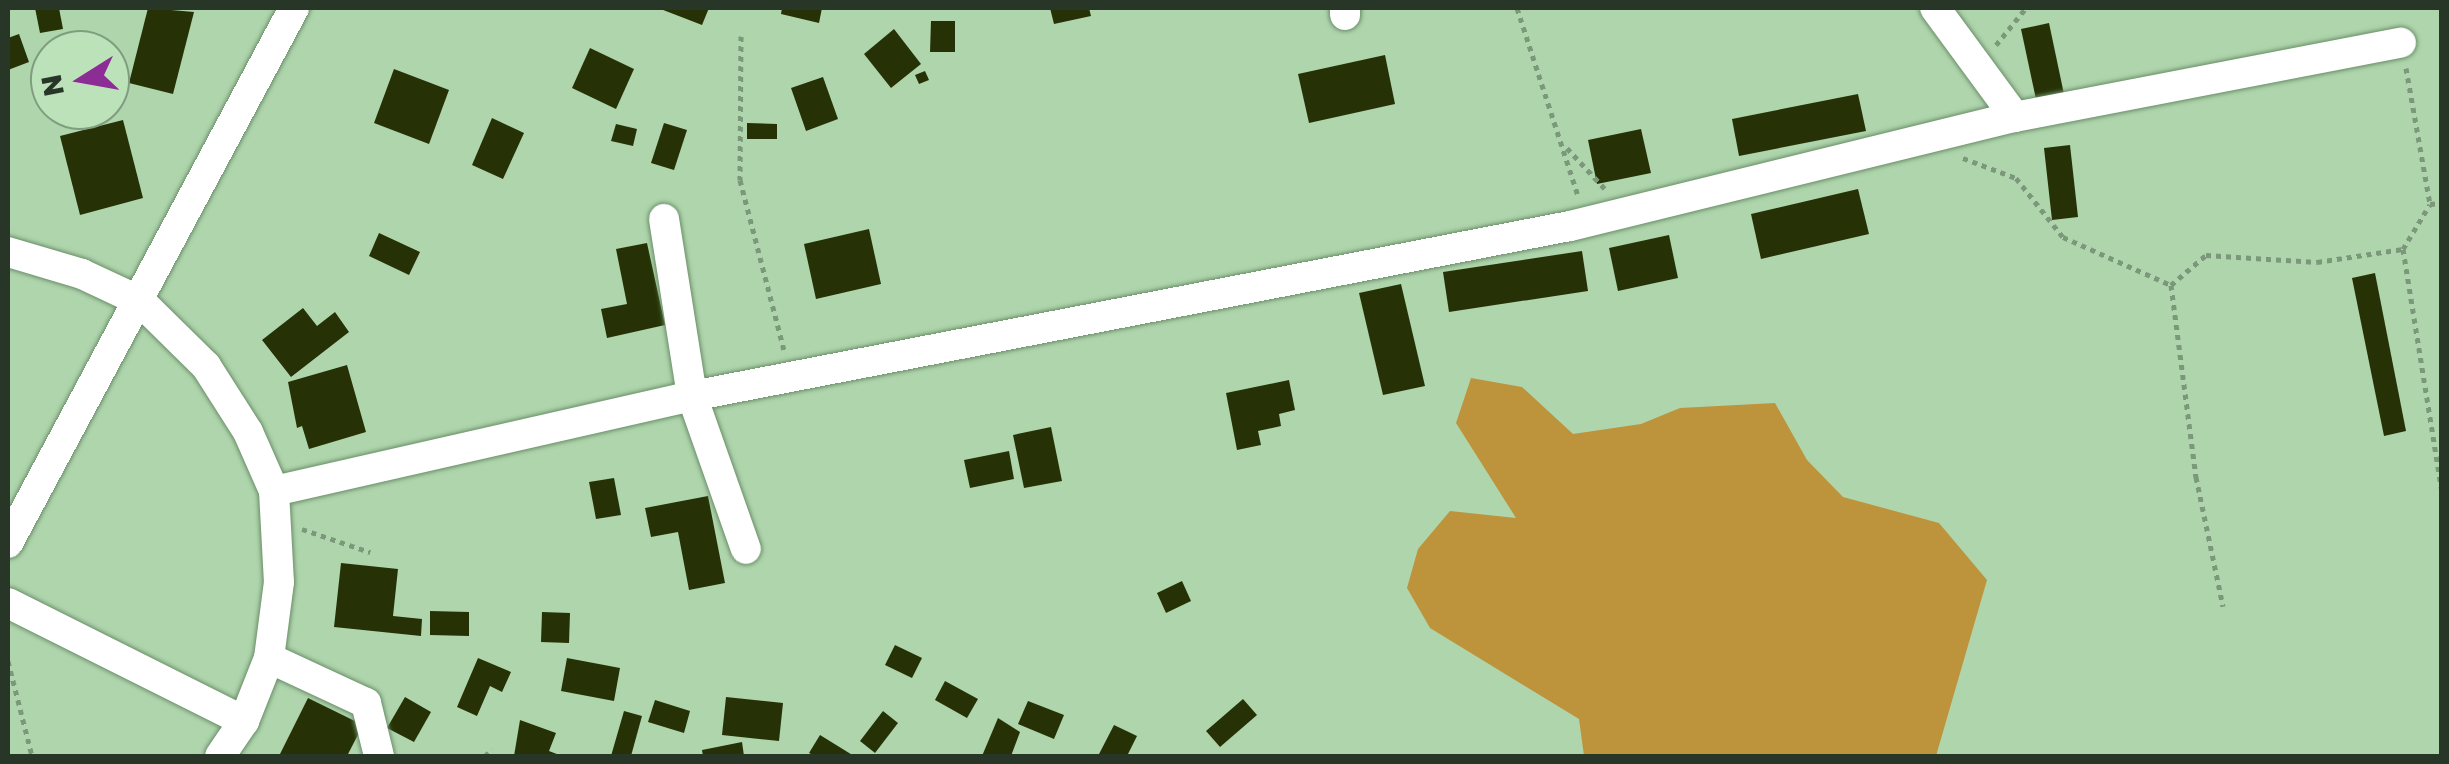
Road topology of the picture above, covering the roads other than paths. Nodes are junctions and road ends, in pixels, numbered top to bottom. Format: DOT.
graph roads {
  1 [pos="294,8"];
  2 [pos="1936,8"];
  3 [pos="2401,43"];
  4 [pos="2015,117"];
  5 [pos="664,218"];
  6 [pos="8,252"];
  7 [pos="140,301"];
  8 [pos="692,396"];
  9 [pos="275,505"];
  10 [pos="8,542"];
  11 [pos="746,549"];
  12 [pos="8,604"];
  13 [pos="269,658"];
  14 [pos="244,721"];
  15 [pos="220,756"];
  16 [pos="379,756"];
  1 -- 7 [label="street"];
  2 -- 4 [label="street"];
  3 -- 4 [label="street"];
  4 -- 8 [label="street"];
  5 -- 8 [label="street"];
  6 -- 7 [label="street"];
  7 -- 9 [label="street"];
  7 -- 10 [label="street"];
  8 -- 9 [label="street"];
  8 -- 11 [label="street"];
  9 -- 13 [label="street"];
  12 -- 14 [label="street"];
  13 -- 14 [label="street"];
  13 -- 16 [label="street"];
  14 -- 15 [label="street"];
}
